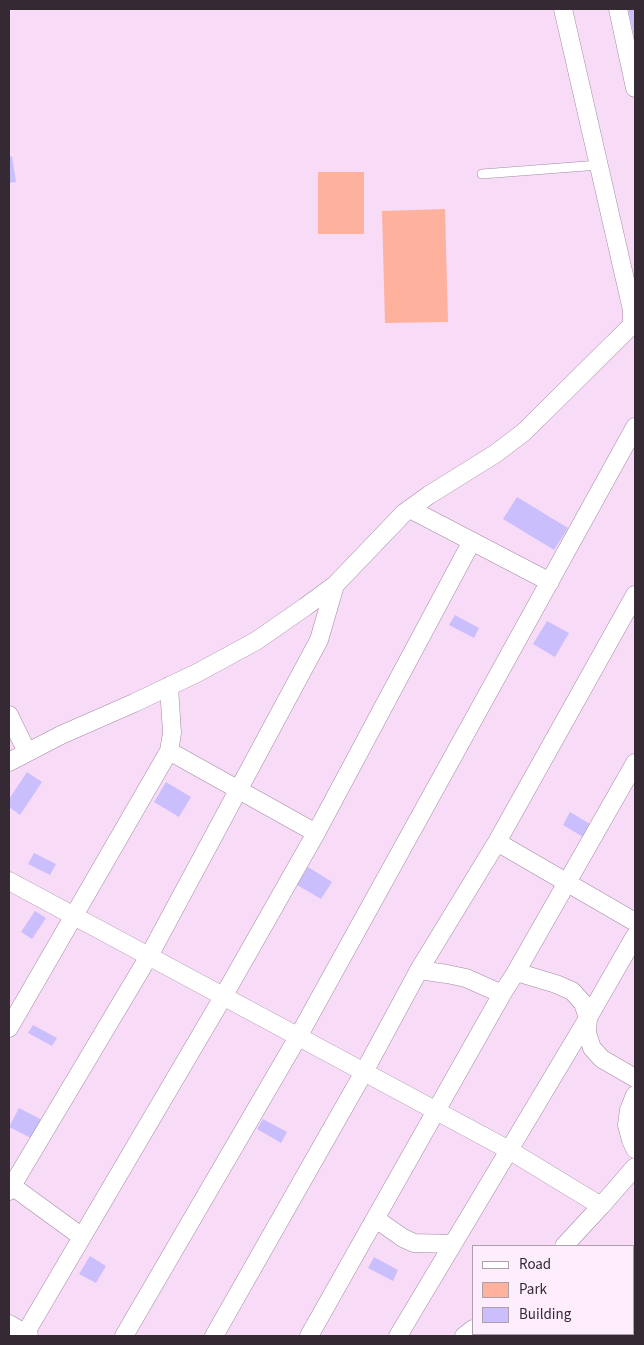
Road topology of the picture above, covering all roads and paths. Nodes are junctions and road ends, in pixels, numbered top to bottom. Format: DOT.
graph roads {
  1 [pos="563,9"];
  2 [pos="618,9"];
  3 [pos="635,88"];
  4 [pos="598,165"];
  5 [pos="482,174"];
  6 [pos="633,325"];
  7 [pos="635,427"];
  8 [pos="410,509"];
  9 [pos="472,542"];
  10 [pos="550,582"];
  11 [pos="336,585"];
  12 [pos="635,595"];
  13 [pos="169,686"];
  14 [pos="9,715"];
  15 [pos="169,751"];
  16 [pos="27,752"];
  17 [pos="9,762"];
  18 [pos="635,763"];
  19 [pos="238,789"];
  20 [pos="316,833"];
  21 [pos="497,842"];
  22 [pos="9,881"];
  23 [pos="567,882"];
  24 [pos="74,916"];
  25 [pos="635,922"];
  26 [pos="635,936"];
  27 [pos="149,956"];
  28 [pos="419,970"];
  29 [pos="516,972"];
  30 [pos="502,994"];
  31 [pos="223,997"];
  32 [pos="588,1018"];
  33 [pos="9,1026"];
  34 [pos="298,1036"];
  35 [pos="364,1072"];
  36 [pos="635,1078"];
  37 [pos="635,1095"];
  38 [pos="436,1111"];
  39 [pos="635,1149"];
  40 [pos="509,1150"];
  41 [pos="635,1167"];
  42 [pos="10,1188"];
  43 [pos="601,1206"];
  44 [pos="376,1219"];
  45 [pos="82,1237"];
  46 [pos="453,1244"];
  47 [pos="565,1245"];
  48 [pos="9,1324"];
  49 [pos="27,1335"];
  50 [pos="124,1336"];
  51 [pos="214,1336"];
  52 [pos="309,1336"];
  53 [pos="398,1336"];
  1 -- 4 [label="street"];
  2 -- 3 [label="street"];
  4 -- 5 [label="lane"];
  4 -- 6 [label="street"];
  6 -- 8 [label="street"];
  7 -- 10 [label="street"];
  8 -- 9 [label="street"];
  8 -- 11 [label="street"];
  9 -- 10 [label="street"];
  9 -- 20 [label="street"];
  10 -- 34 [label="street"];
  11 -- 13 [label="street"];
  11 -- 19 [label="street"];
  12 -- 21 [label="street"];
  13 -- 15 [label="street"];
  13 -- 16 [label="street"];
  14 -- 16 [label="street"];
  15 -- 19 [label="street"];
  15 -- 24 [label="street"];
  16 -- 17 [label="street"];
  18 -- 23 [label="street"];
  19 -- 20 [label="street"];
  19 -- 27 [label="street"];
  20 -- 31 [label="street"];
  21 -- 23 [label="street"];
  21 -- 28 [label="street"];
  22 -- 24 [label="street"];
  23 -- 25 [label="street"];
  23 -- 29 [label="street"];
  24 -- 27 [label="street"];
  24 -- 33 [label="street"];
  26 -- 32 [label="street"];
  27 -- 31 [label="street"];
  27 -- 42 [label="street"];
  28 -- 30 [label="street"];
  28 -- 35 [label="street"];
  29 -- 30 [label="street"];
  29 -- 32 [label="street"];
  30 -- 38 [label="street"];
  31 -- 34 [label="street"];
  31 -- 45 [label="street"];
  32 -- 36 [label="street"];
  32 -- 40 [label="street"];
  34 -- 35 [label="street"];
  34 -- 50 [label="street"];
  35 -- 38 [label="street"];
  35 -- 51 [label="street"];
  37 -- 39 [label="street"];
  38 -- 40 [label="street"];
  38 -- 44 [label="street"];
  40 -- 43 [label="street"];
  40 -- 46 [label="street"];
  41 -- 43 [label="street"];
  42 -- 45 [label="street"];
  43 -- 47 [label="street"];
  44 -- 46 [label="street"];
  44 -- 52 [label="street"];
  45 -- 49 [label="street"];
  46 -- 53 [label="street"];
  48 -- 49 [label="street"];
}
